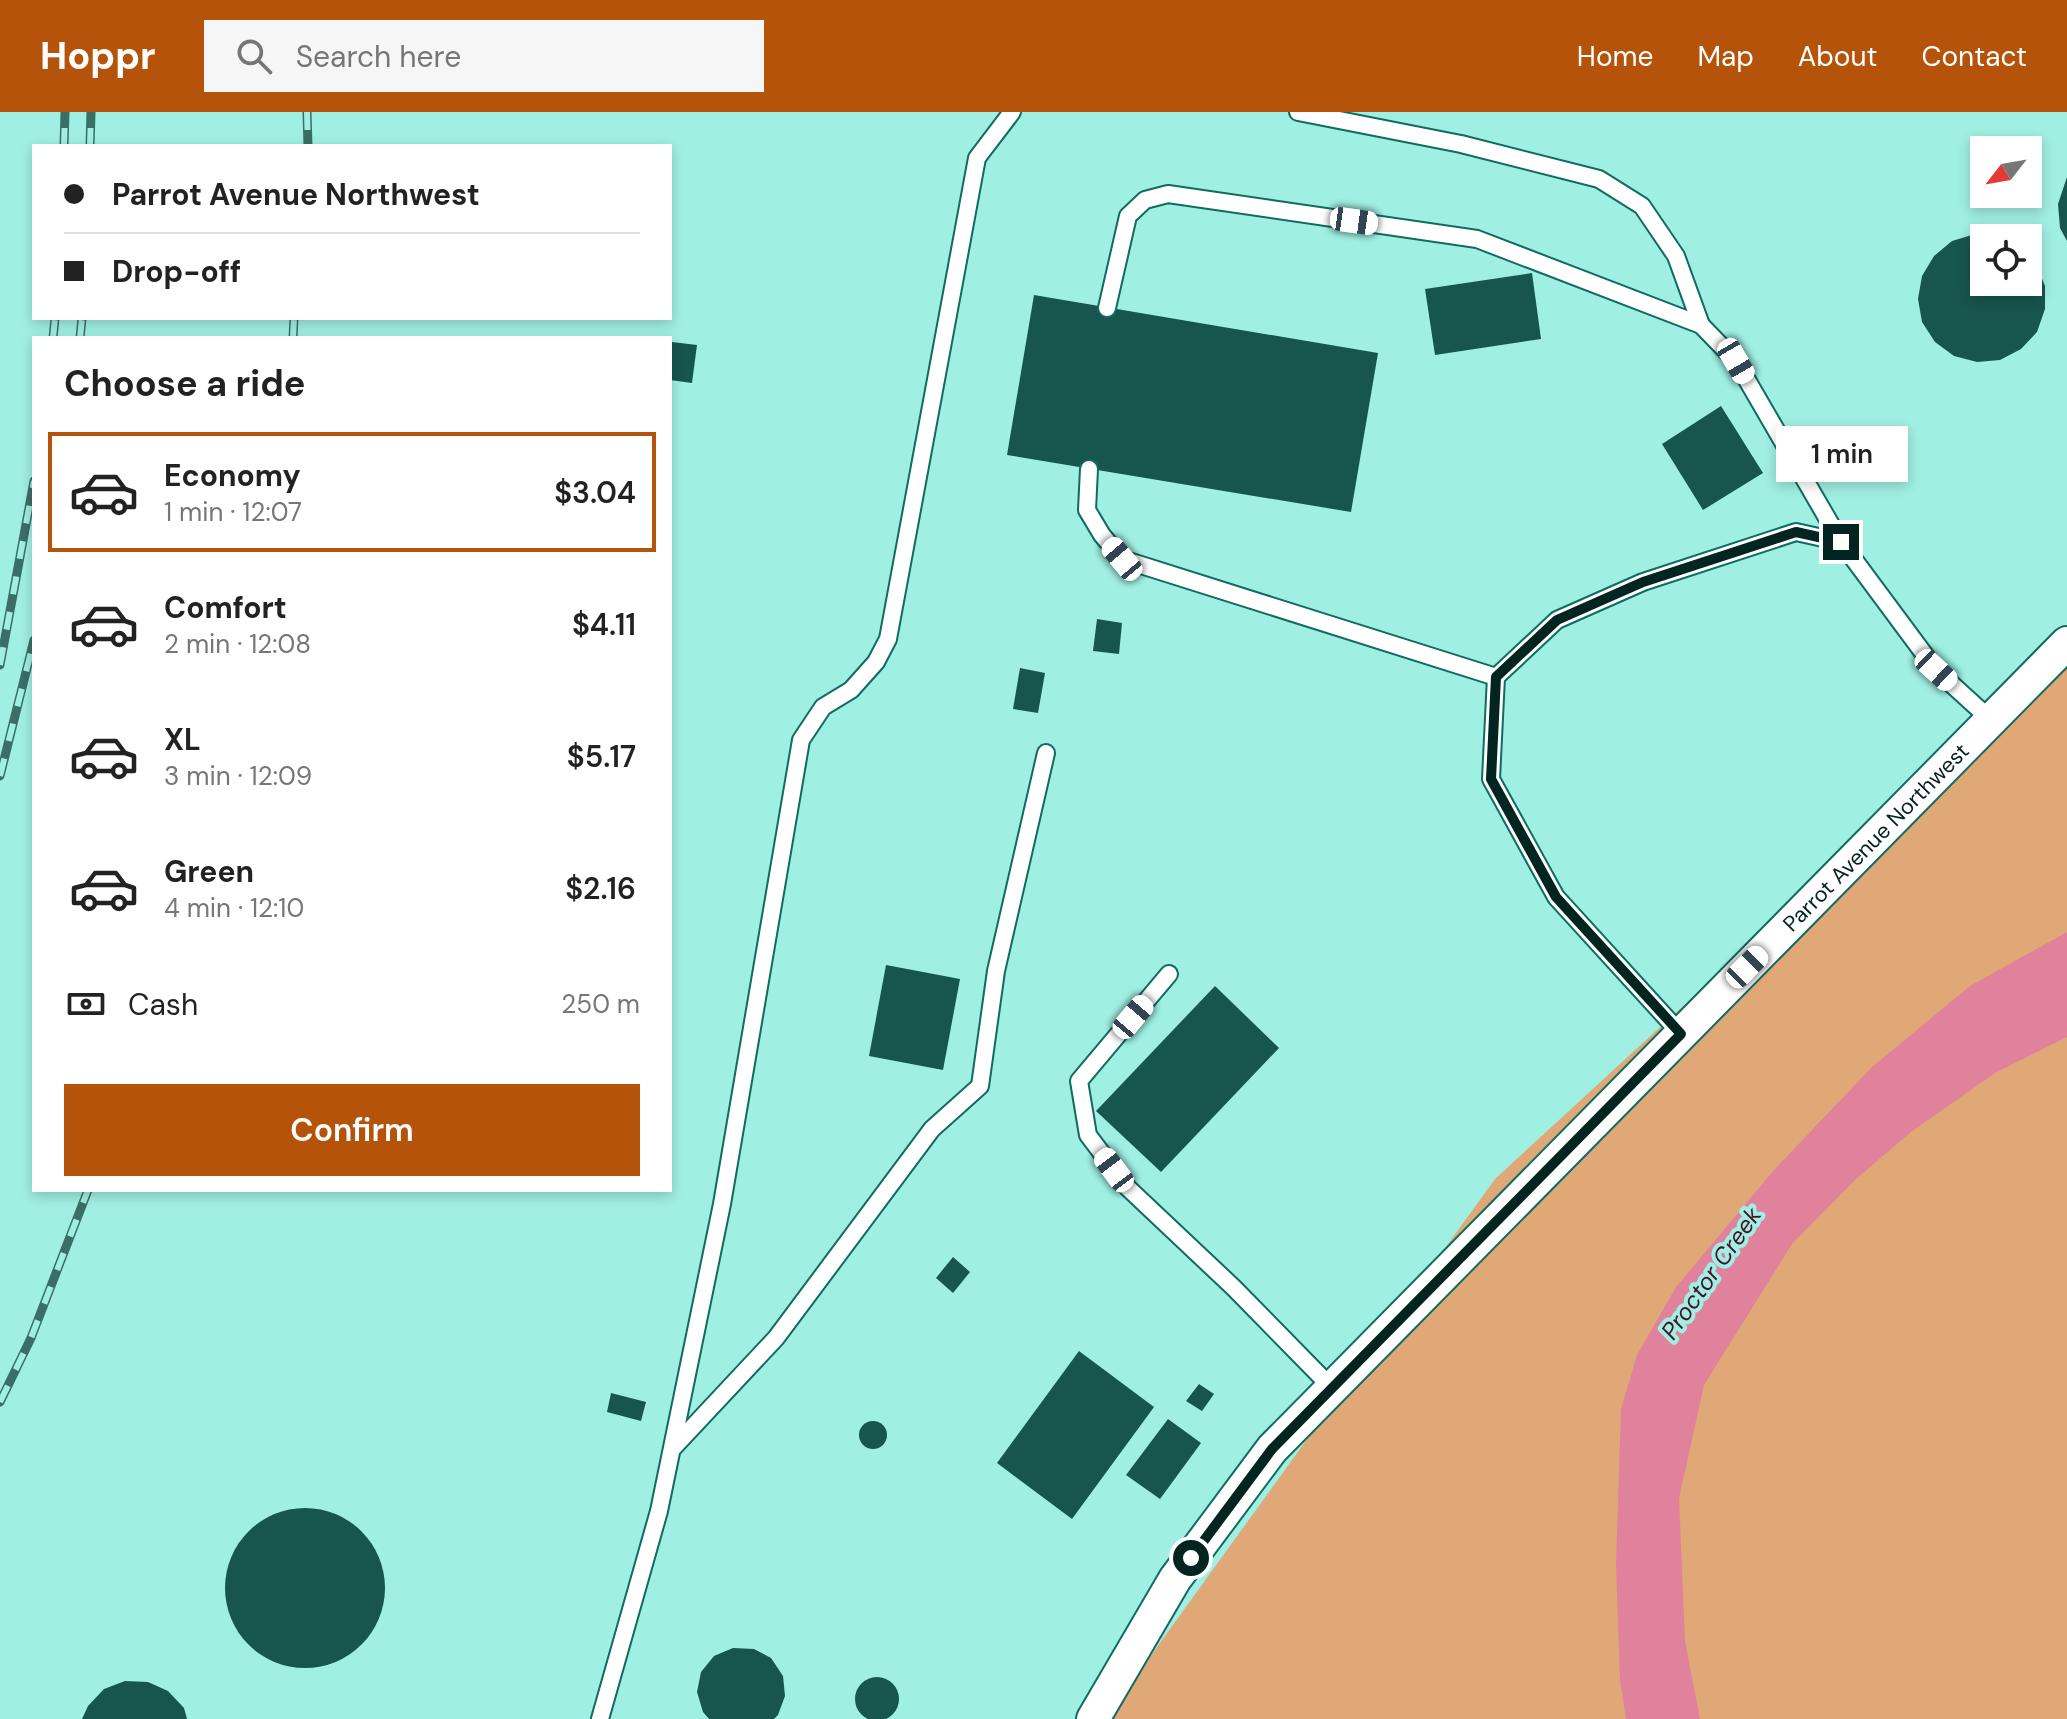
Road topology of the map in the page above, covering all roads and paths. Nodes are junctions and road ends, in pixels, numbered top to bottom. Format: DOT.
graph roads {
  1 [pos="1012,112"];
  2 [pos="1298,112"];
  3 [pos="1107,308"];
  4 [pos="1701,325"];
  5 [pos="1089,469"];
  6 [pos="1841,542"];
  7 [pos="2067,643"];
  8 [pos="1496,677"];
  9 [pos="1991,720"];
  10 [pos="1046,753"];
  11 [pos="1169,974"];
  12 [pos="1681,1034"];
  13 [pos="1332,1388"];
  14 [pos="672,1449"];
  15 [pos="600,1719"];
  16 [pos="1093,1719"];
  1 -- 14 [label="lane"];
  2 -- 4 [label="lane"];
  3 -- 4 [label="lane"];
  4 -- 6 [label="lane"];
  5 -- 8 [label="lane"];
  6 -- 8 [label="lane"];
  6 -- 9 [label="lane"];
  7 -- 9 [label="street, Parrot Avenue Northwest"];
  8 -- 12 [label="lane"];
  9 -- 12 [label="street, Parrot Avenue Northwest"];
  10 -- 14 [label="lane"];
  11 -- 13 [label="lane"];
  12 -- 13 [label="street, Parrot Avenue Northwest"];
  13 -- 16 [label="street, Parrot Avenue Northwest"];
  14 -- 15 [label="lane"];
}
